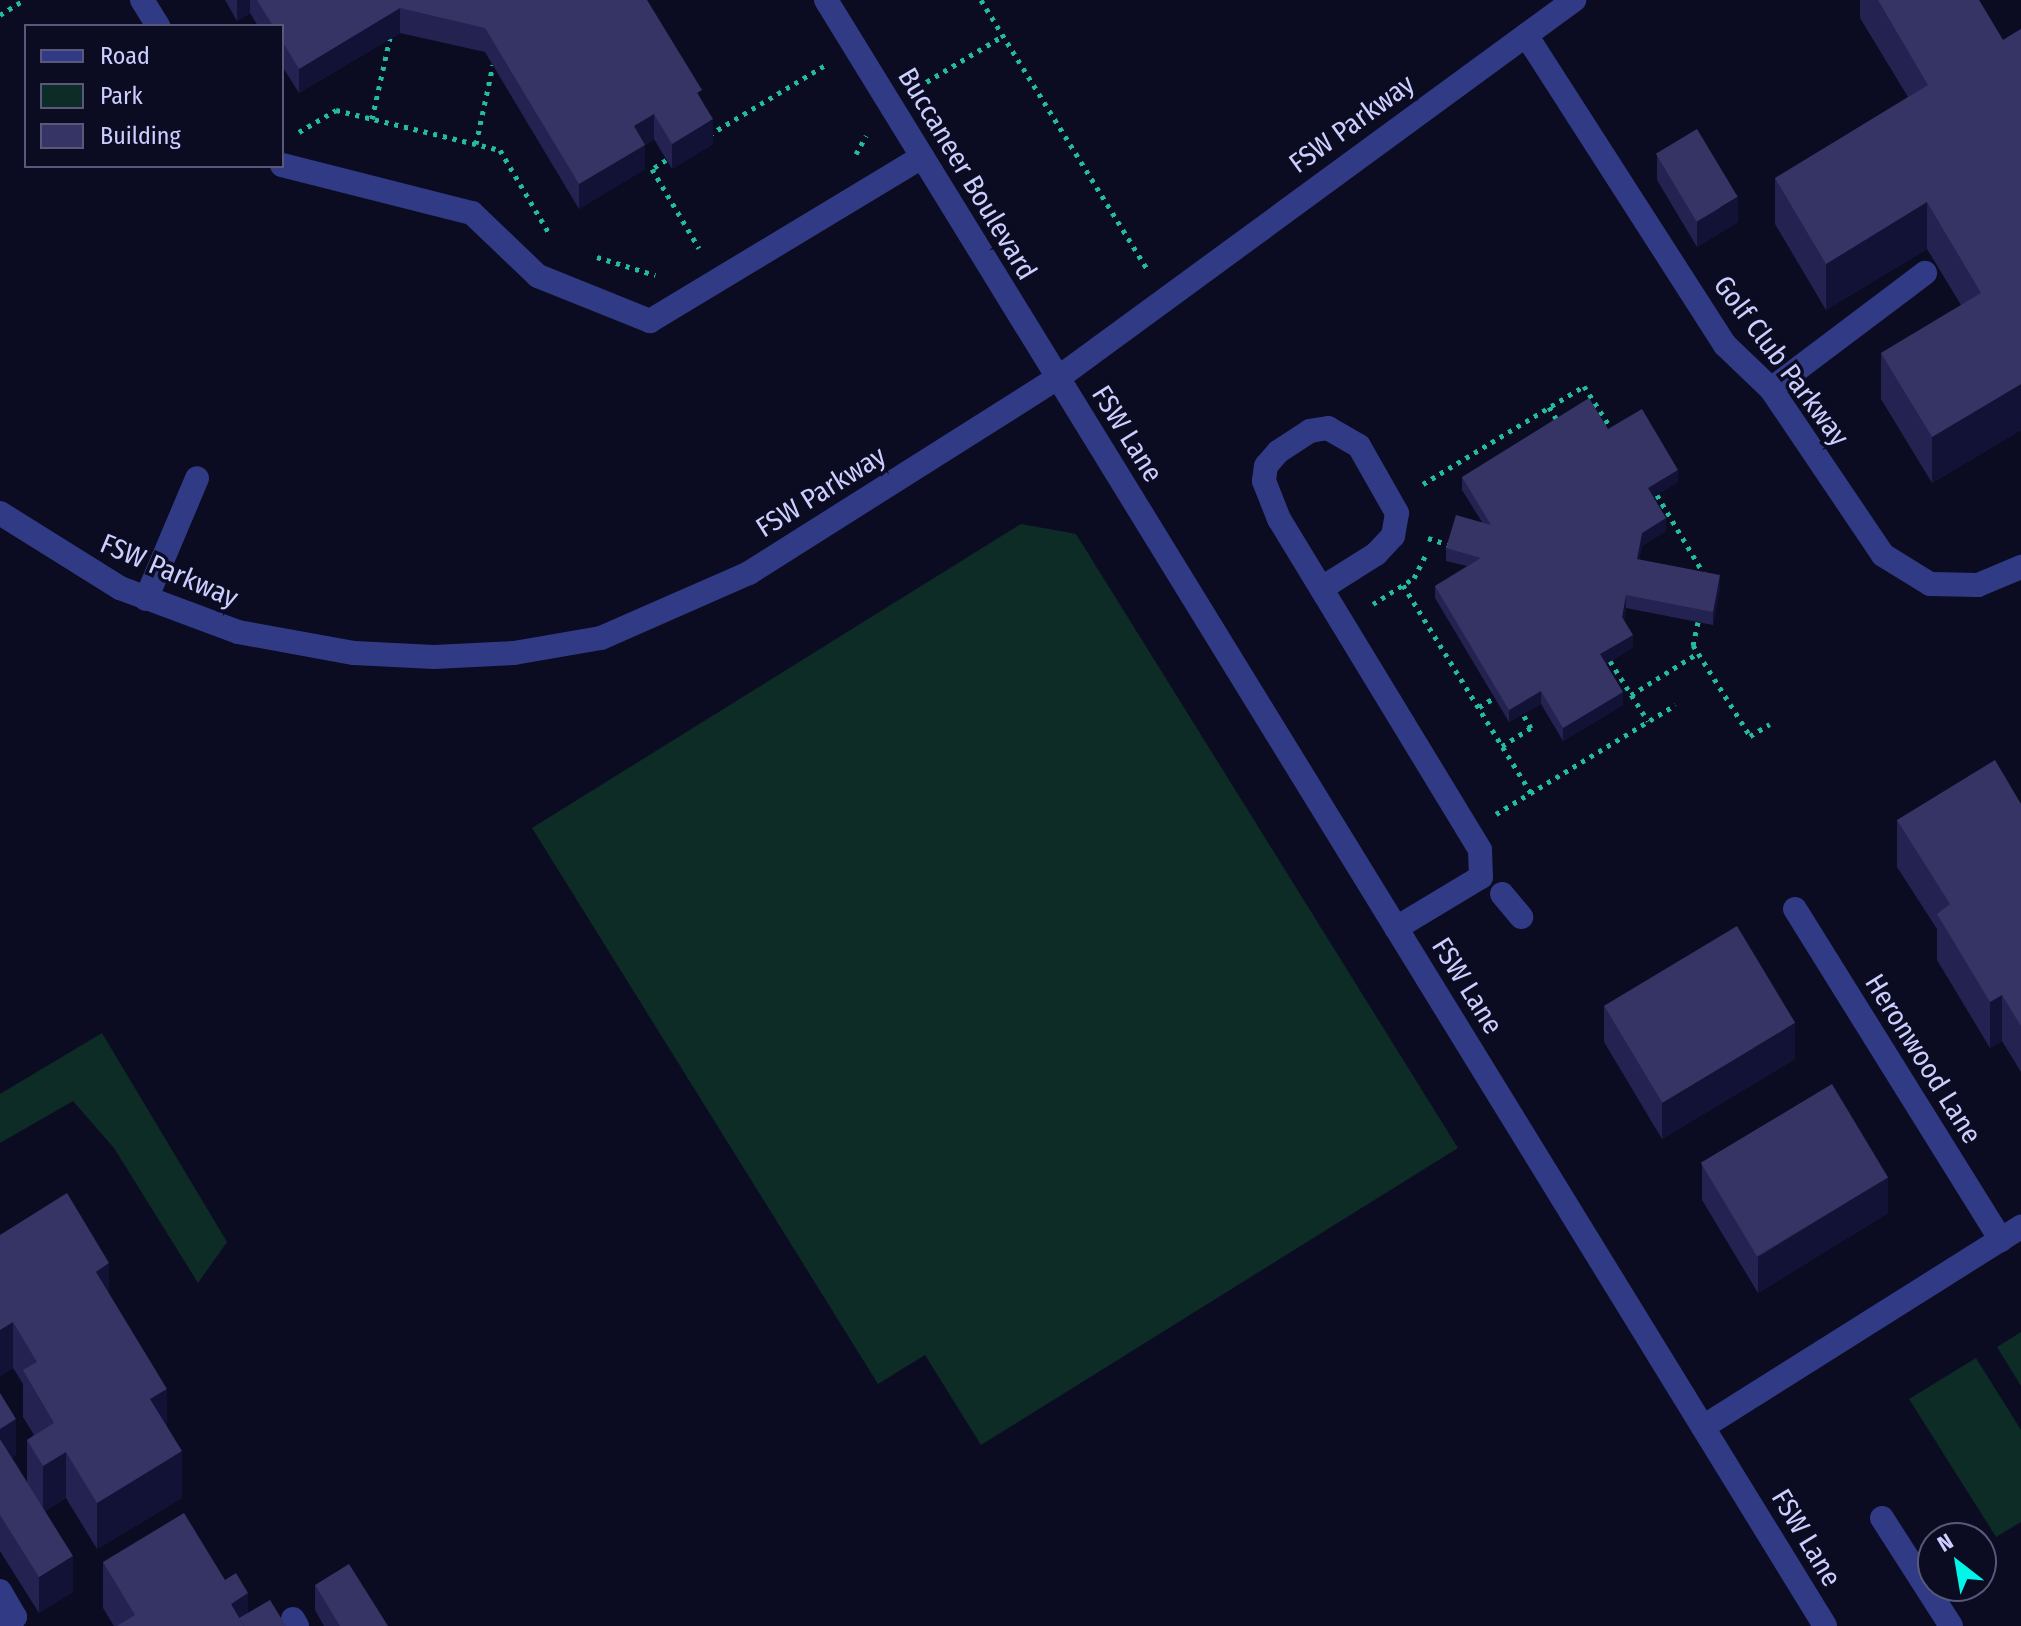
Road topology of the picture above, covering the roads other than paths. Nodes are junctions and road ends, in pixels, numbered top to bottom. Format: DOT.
graph roads {
  1 [pos="142,0"];
  2 [pos="826,0"];
  3 [pos="1574,0"];
  4 [pos="157,24"];
  5 [pos="1526,35"];
  6 [pos="922,157"];
  7 [pos="284,166"];
  8 [pos="1925,273"];
  9 [pos="1058,378"];
  10 [pos="1771,389"];
  11 [pos="197,478"];
  12 [pos="0,513"];
  13 [pos="2021,567"];
  14 [pos="1322,588"];
  15 [pos="146,599"];
  16 [pos="1502,894"];
  17 [pos="1795,909"];
  18 [pos="1521,917"];
  19 [pos="1396,928"];
  20 [pos="2011,1233"];
  21 [pos="1703,1427"];
  22 [pos="1882,1518"];
  23 [pos="0,1591"];
  24 [pos="0,1626"];
  25 [pos="1825,1626"];
  26 [pos="1951,1626"];
  1 -- 4 [label="street"];
  2 -- 6 [label="street, Buccaneer Boulevard"];
  3 -- 5 [label="street, FSW Parkway"];
  5 -- 9 [label="street, FSW Parkway"];
  5 -- 10 [label="street, Golf Club Parkway"];
  6 -- 7 [label="street"];
  6 -- 9 [label="street, Buccaneer Boulevard"];
  8 -- 10 [label="street"];
  9 -- 15 [label="street, FSW Parkway"];
  9 -- 19 [label="street, FSW Lane"];
  10 -- 13 [label="street, Golf Club Parkway"];
  11 -- 15 [label="street"];
  12 -- 15 [label="street, FSW Parkway"];
  14 -- 14 [label="street"];
  14 -- 19 [label="street"];
  16 -- 18 [label="street"];
  17 -- 20 [label="street, Heronwood Lane"];
  19 -- 21 [label="street, FSW Lane"];
  20 -- 21 [label="street, Heronwood Lane"];
  21 -- 25 [label="street, FSW Lane"];
  22 -- 26 [label="street"];
  23 -- 24 [label="street"];
}
